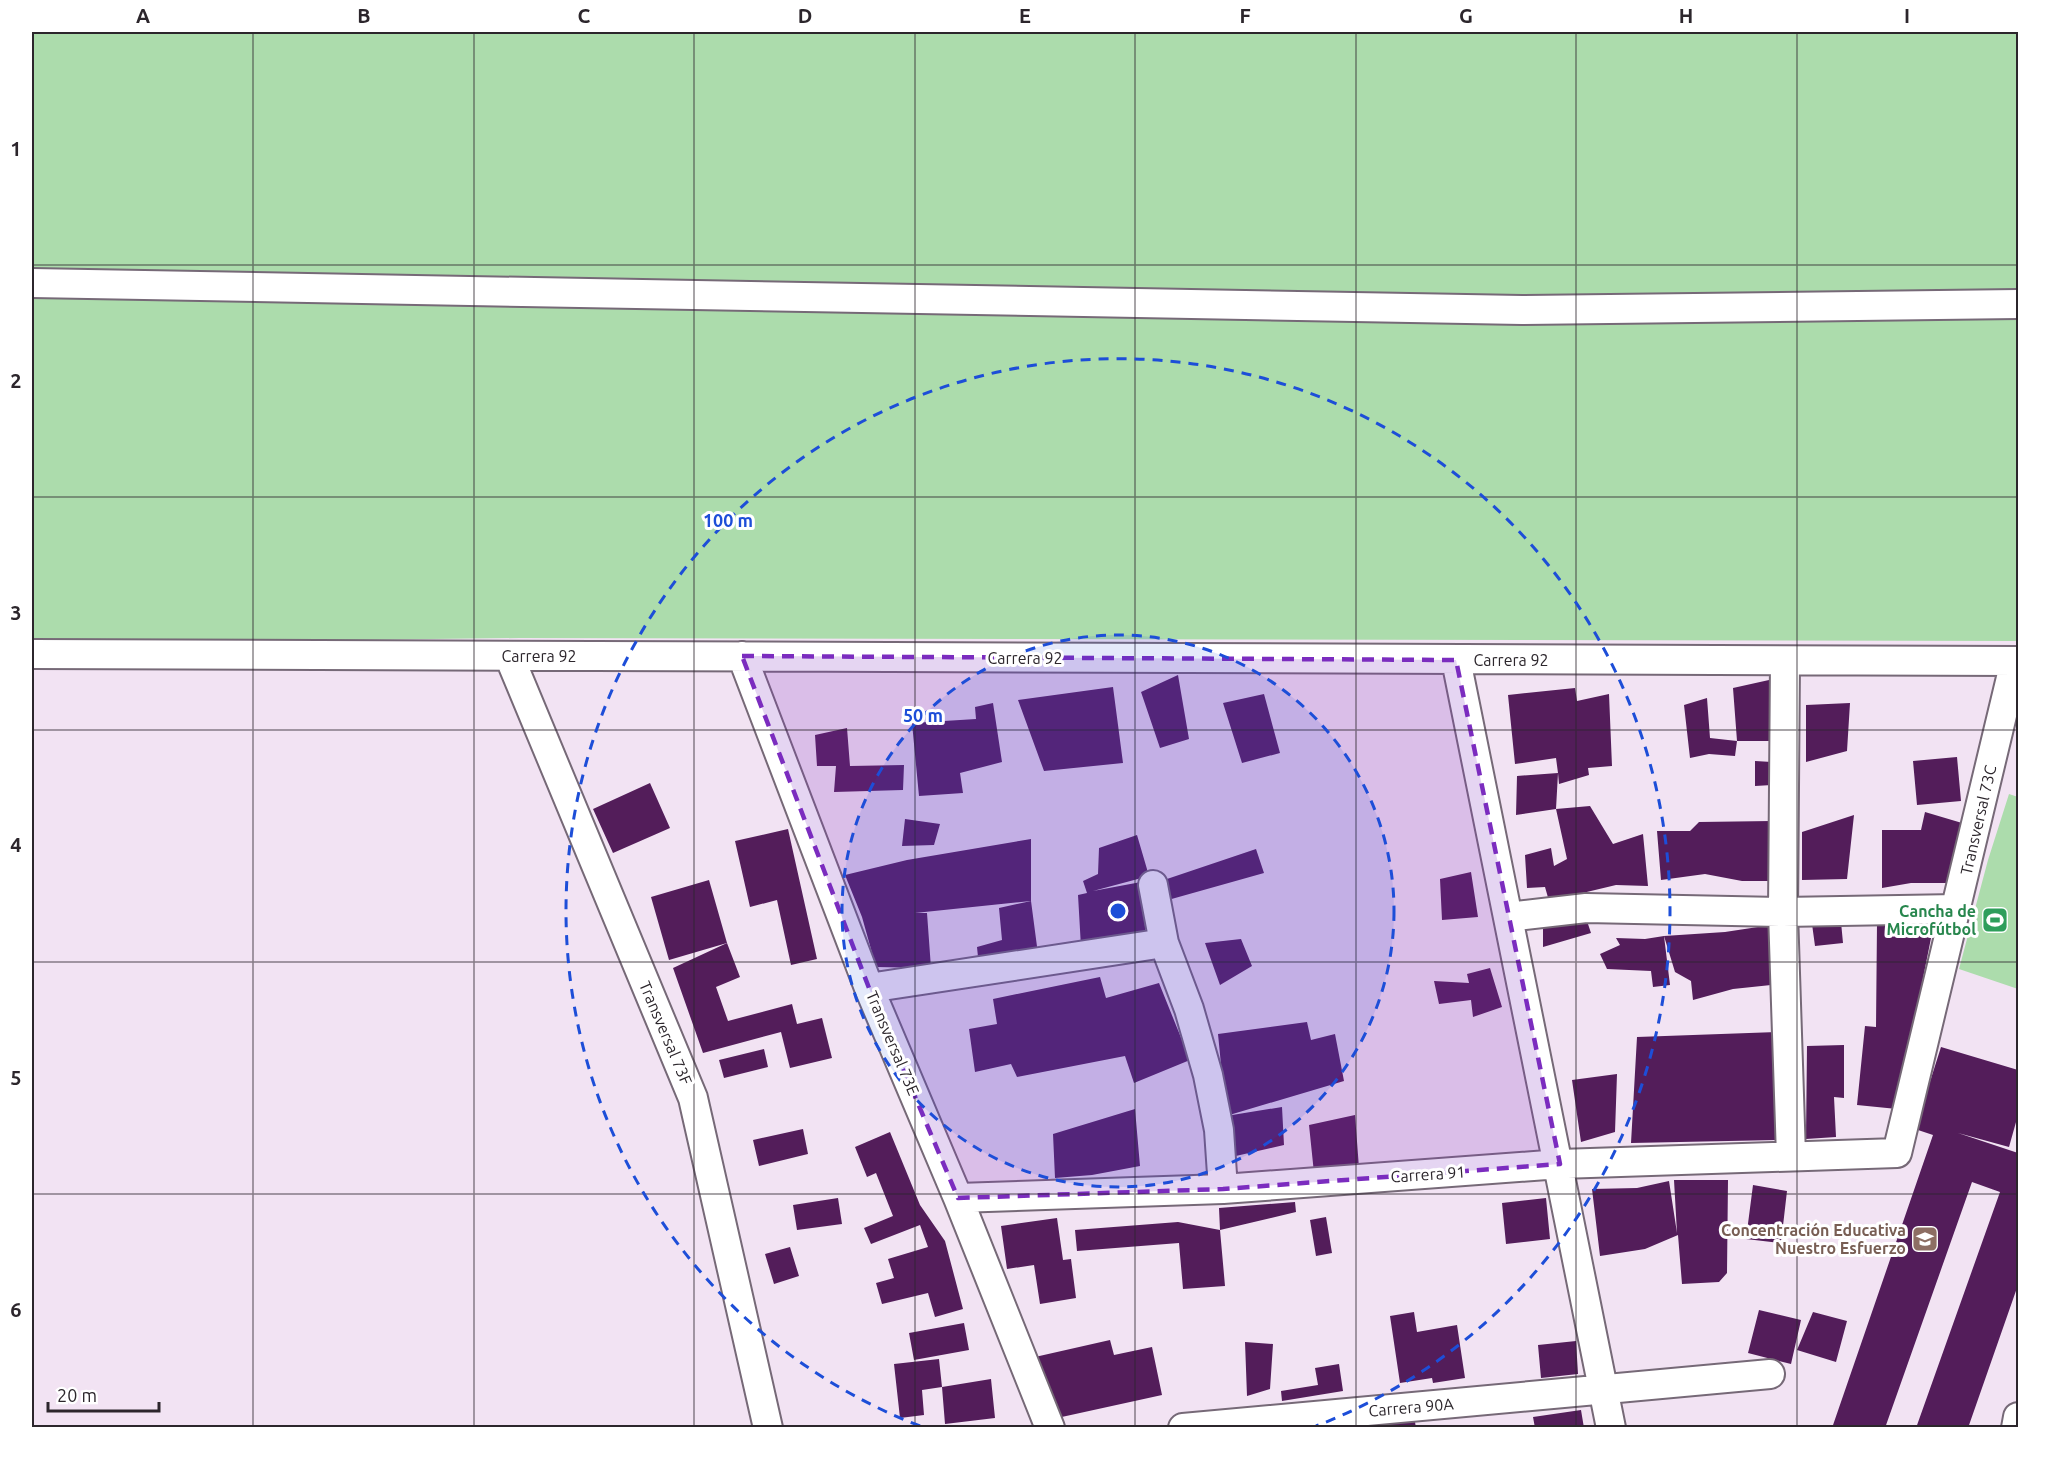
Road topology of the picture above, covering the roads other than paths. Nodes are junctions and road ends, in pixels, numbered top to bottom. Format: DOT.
graph roads {
  1 [pos="32,283"];
  2 [pos="2019,304"];
  3 [pos="32,654"];
  4 [pos="509,656"];
  5 [pos="742,657"];
  6 [pos="1456,660"];
  7 [pos="1785,661"];
  8 [pos="2017,661"];
  9 [pos="1153,885"];
  10 [pos="1957,909"];
  11 [pos="1784,912"];
  12 [pos="1508,916"];
  13 [pos="1164,943"];
  14 [pos="869,988"];
  15 [pos="1897,1153"];
  16 [pos="1791,1156"];
  17 [pos="1560,1164"];
  18 [pos="1223,1190"];
  19 [pos="958,1198"];
  20 [pos="1770,1374"];
  21 [pos="1604,1391"];
  22 [pos="2019,1416"];
  23 [pos="768,1428"];
  24 [pos="1050,1428"];
  25 [pos="1183,1428"];
  26 [pos="1611,1428"];
  27 [pos="2016,1428"];
  1 -- 2 [label="street"];
  3 -- 4 [label="street, Carrera 92"];
  4 -- 5 [label="street, Carrera 92"];
  4 -- 23 [label="street, Transversal 73F"];
  5 -- 6 [label="street, Carrera 92"];
  5 -- 14 [label="street, Transversal 73E"];
  6 -- 7 [label="street, Carrera 92"];
  6 -- 12 [label="street"];
  7 -- 8 [label="street, Carrera 92"];
  7 -- 11 [label="street"];
  8 -- 10 [label="street, Transversal 73C"];
  9 -- 13 [label="street"];
  10 -- 11 [label="street"];
  10 -- 15 [label="street, Transversal 73C"];
  11 -- 12 [label="street"];
  11 -- 16 [label="street"];
  12 -- 17 [label="street"];
  13 -- 14 [label="street"];
  13 -- 18 [label="street"];
  14 -- 19 [label="street, Transversal 73E"];
  15 -- 16 [label="street, Carrera 91"];
  16 -- 17 [label="street, Carrera 91"];
  17 -- 18 [label="street, Carrera 91"];
  17 -- 21 [label="street"];
  18 -- 19 [label="street, Carrera 91"];
  19 -- 24 [label="street, Transversal 73E"];
  20 -- 21 [label="street, Carrera 90A"];
  21 -- 25 [label="street, Carrera 90A"];
  21 -- 26 [label="street"];
  22 -- 27 [label="street"];
}
